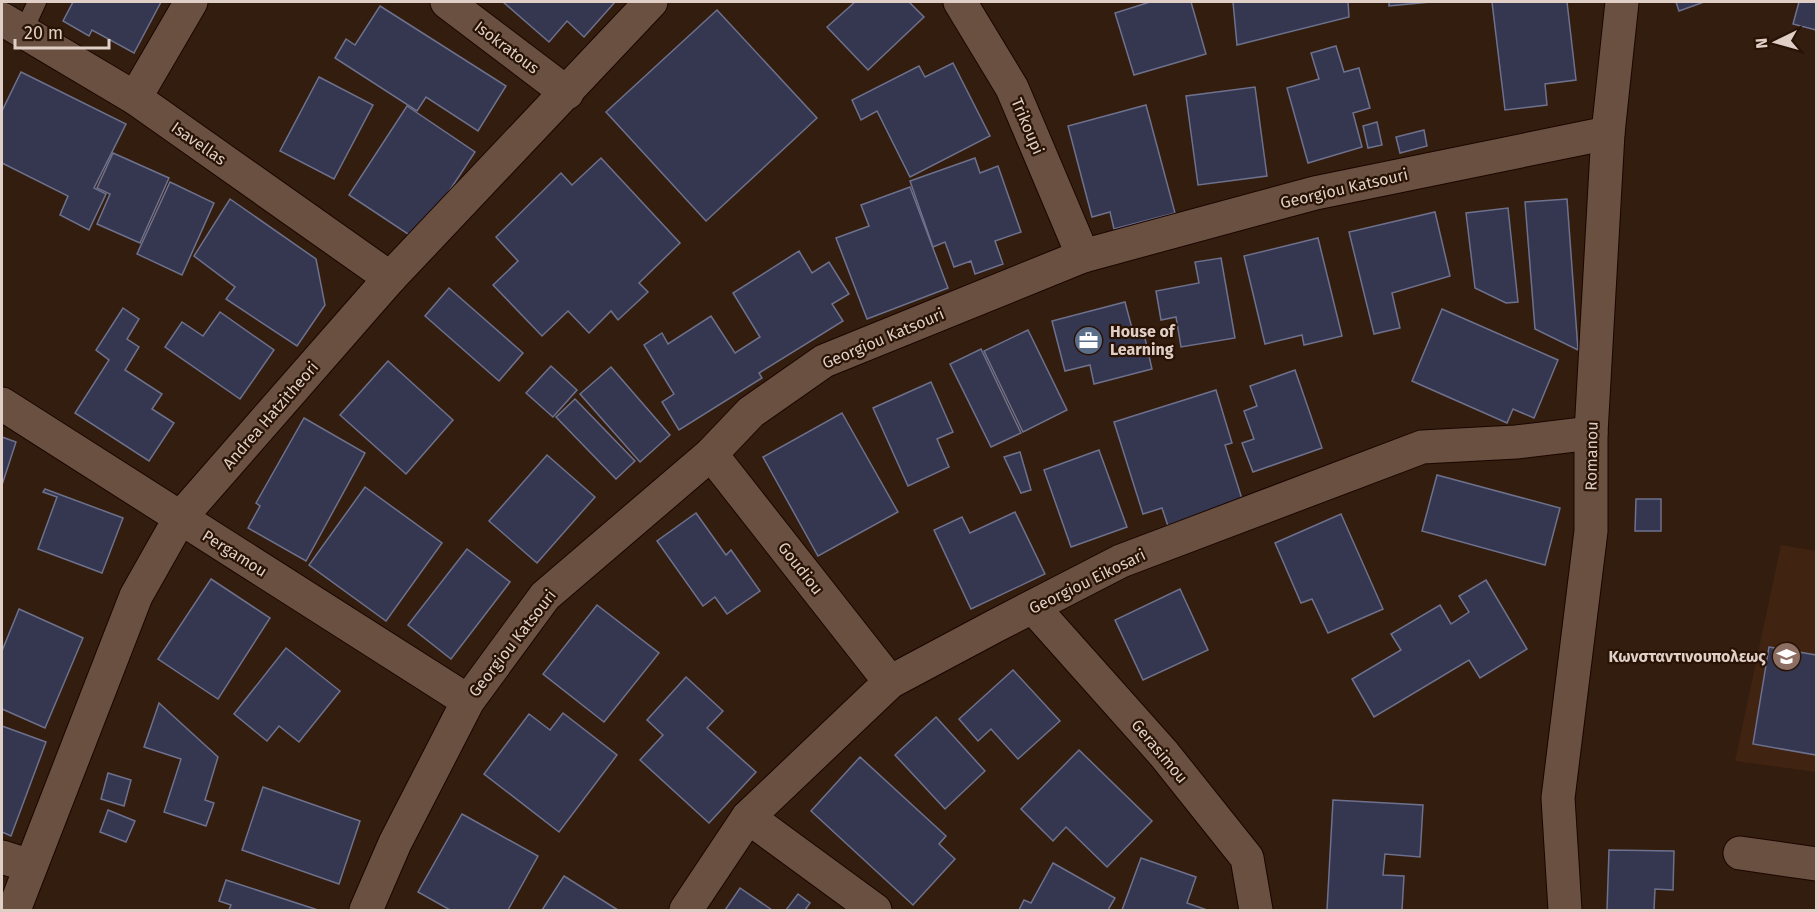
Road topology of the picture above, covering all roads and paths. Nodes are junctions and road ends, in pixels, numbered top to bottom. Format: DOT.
graph roads {
  1 [pos="37,2"];
  2 [pos="191,2"];
  3 [pos="447,2"];
  4 [pos="651,2"];
  5 [pos="960,2"];
  6 [pos="1622,2"];
  7 [pos="12,25"];
  8 [pos="567,93"];
  9 [pos="135,98"];
  10 [pos="1608,133"];
  11 [pos="1083,256"];
  12 [pos="390,278"];
  13 [pos="2,404"];
  14 [pos="1591,433"];
  15 [pos="711,454"];
  16 [pos="180,518"];
  17 [pos="1033,607"];
  18 [pos="891,682"];
  19 [pos="468,701"];
  20 [pos="748,817"];
  21 [pos="1740,853"];
  22 [pos="16,861"];
  23 [pos="1816,864"];
  24 [pos="14,910"];
  25 [pos="366,910"];
  26 [pos="686,910"];
  27 [pos="874,910"];
  28 [pos="1256,910"];
  29 [pos="1564,910"];
  1 -- 7 [label="lane"];
  2 -- 9 [label="street"];
  3 -- 8 [label="street, Isokratous"];
  4 -- 8 [label="street, Andrea Hatzitheori"];
  5 -- 11 [label="street, Trikoupi"];
  6 -- 10 [label="street, Romanou"];
  7 -- 9 [label="street, Isavellas"];
  8 -- 12 [label="street, Andrea Hatzitheori"];
  9 -- 12 [label="street, Isavellas"];
  10 -- 11 [label="street, Georgiou Katsouri"];
  10 -- 14 [label="street, Romanou"];
  11 -- 15 [label="street, Georgiou Katsouri"];
  12 -- 16 [label="street, Andrea Hatzitheori"];
  13 -- 16 [label="street, Pergamou"];
  14 -- 17 [label="street, Georgiou Eikosari"];
  14 -- 29 [label="street, Romanou"];
  15 -- 18 [label="street, Goudiou"];
  15 -- 19 [label="street, Georgiou Katsouri"];
  16 -- 19 [label="street, Pergamou"];
  16 -- 22 [label="street, Andrea Hatzitheori"];
  17 -- 18 [label="street, Georgiou Eikosari"];
  17 -- 28 [label="street, Gerasimou"];
  18 -- 20 [label="street, Georgiou Eikosari"];
  19 -- 25 [label="street, Georgiou Katsouri"];
  20 -- 26 [label="street, Georgiou Eikosari"];
  20 -- 27 [label="street"];
  21 -- 23 [label="street"];
  22 -- 24 [label="street, Andrea Hatzitheori"];
}
